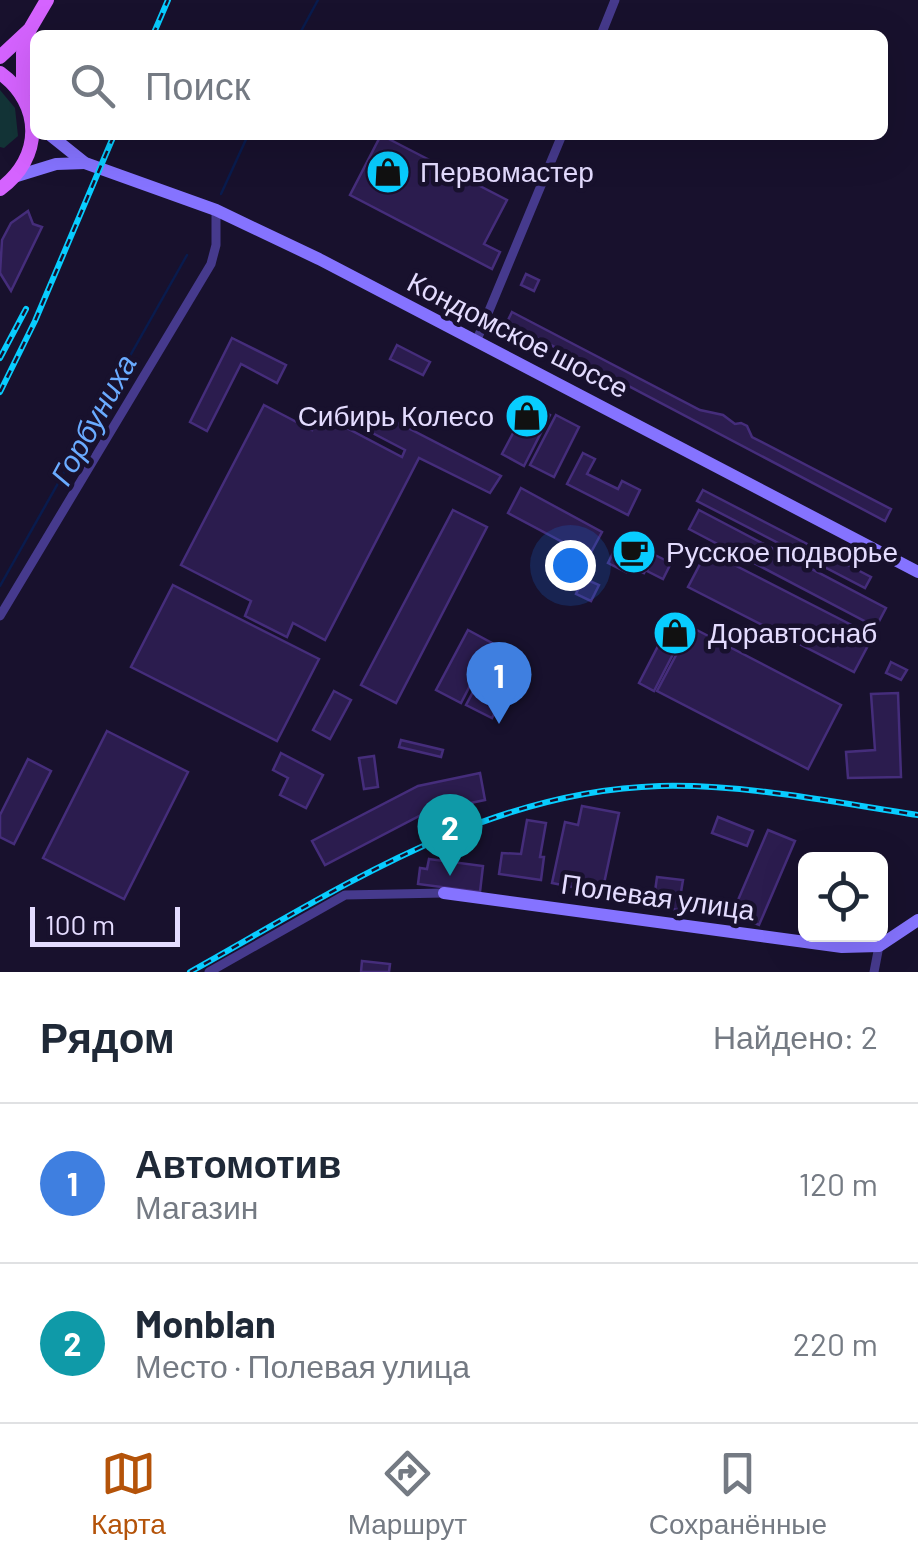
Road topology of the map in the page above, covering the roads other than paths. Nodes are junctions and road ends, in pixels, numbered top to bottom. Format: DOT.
graph roads {
  1 [pos="48,0"];
  2 [pos="614,0"];
  3 [pos="30,29"];
  4 [pos="603,30"];
  5 [pos="0,57"];
  6 [pos="0,72"];
  7 [pos="24,96"];
  8 [pos="30,111"];
  9 [pos="33,140"];
  10 [pos="56,140"];
  11 [pos="560,140"];
  12 [pos="85,163"];
  13 [pos="16,176"];
  14 [pos="1,190"];
  15 [pos="216,210"];
  16 [pos="476,342"];
  17 [pos="918,572"];
  18 [pos="0,616"];
  19 [pos="444,893"];
  20 [pos="918,920"];
  21 [pos="879,946"];
  22 [pos="209,972"];
  23 [pos="874,972"];
  1 -- 3 [label="main road"];
  2 -- 4 [label="street"];
  3 -- 5 [label="main road"];
  3 -- 7 [label="main road"];
  6 -- 7 [label="main road"];
  7 -- 8 [label="main road"];
  9 -- 13 [label="main road"];
  10 -- 12 [label="street, Кондомское шоссе"];
  11 -- 16 [label="street"];
  12 -- 13 [label="street, Кондомское шоссе"];
  12 -- 15 [label="street, Кондомское шоссе"];
  13 -- 14 [label="main road"];
  15 -- 16 [label="street, Кондомское шоссе"];
  15 -- 18 [label="street"];
  16 -- 17 [label="street, Кондомское шоссе"];
  19 -- 21 [label="street, Полевая улица"];
  19 -- 22 [label="street"];
  20 -- 21 [label="street"];
  21 -- 23 [label="street"];
}
